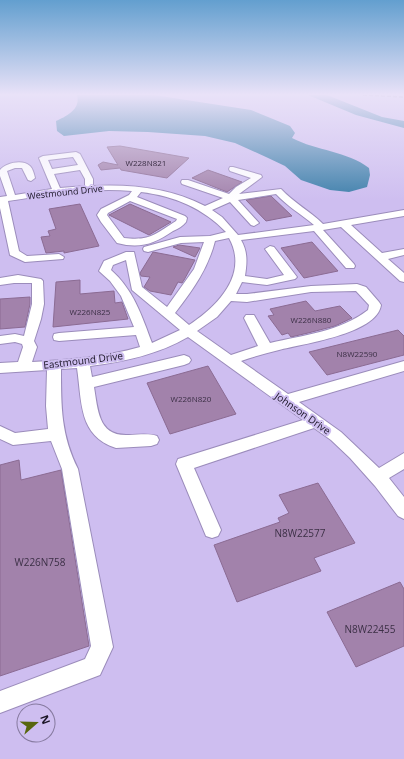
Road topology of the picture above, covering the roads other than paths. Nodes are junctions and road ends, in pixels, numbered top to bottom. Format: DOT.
graph roads {
  1 [pos="83,167"];
  2 [pos="233,169"];
  3 [pos="49,172"];
  4 [pos="31,178"];
  5 [pos="185,182"];
  6 [pos="89,188"];
  7 [pos="139,189"];
  8 [pos="58,191"];
  9 [pos="130,198"];
  10 [pos="231,198"];
  11 [pos="5,199"];
  12 [pos="206,210"];
  13 [pos="404,213"];
  14 [pos="254,223"];
  15 [pos="343,223"];
  16 [pos="318,228"];
  17 [pos="234,236"];
  18 [pos="210,239"];
  19 [pos="270,249"];
  20 [pos="404,252"];
  21 [pos="130,254"];
  22 [pos="59,257"];
  23 [pos="380,257"];
  24 [pos="350,266"];
  25 [pos="238,278"];
  26 [pos="404,279"];
  27 [pos="0,282"];
  28 [pos="228,297"];
  29 [pos="168,314"];
  30 [pos="250,318"];
  31 [pos="141,330"];
  32 [pos="188,330"];
  33 [pos="59,337"];
  34 [pos="0,340"];
  35 [pos="28,341"];
  36 [pos="266,349"];
  37 [pos="147,350"];
  38 [pos="184,360"];
  39 [pos="230,360"];
  40 [pos="83,362"];
  41 [pos="54,365"];
  42 [pos="404,366"];
  43 [pos="23,367"];
  44 [pos="1,371"];
  45 [pos="86,384"];
  46 [pos="286,400"];
  47 [pos="316,422"];
  48 [pos="0,432"];
  49 [pos="57,434"];
  50 [pos="151,440"];
  51 [pos="404,460"];
  52 [pos="378,476"];
  53 [pos="404,511"];
  54 [pos="212,530"];
  55 [pos="0,702"];
  1 -- 3 [label="street"];
  1 -- 3 [label="street"];
  1 -- 6 [label="street"];
  2 -- 10 [label="street"];
  3 -- 8 [label="street"];
  4 -- 11 [label="street"];
  5 -- 10 [label="street"];
  6 -- 7 [label="street, Westmound Drive"];
  6 -- 8 [label="street, Westmound Drive"];
  7 -- 9 [label="street"];
  7 -- 12 [label="street, Westmound Drive"];
  8 -- 11 [label="street, Westmound Drive"];
  9 -- 9 [label="street"];
  10 -- 12 [label="street"];
  10 -- 14 [label="street"];
  10 -- 16 [label="street"];
  11 -- 22 [label="street"];
  12 -- 17 [label="street, Westmound Drive"];
  13 -- 15 [label="street"];
  15 -- 16 [label="street"];
  15 -- 23 [label="street"];
  16 -- 17 [label="street"];
  16 -- 24 [label="street"];
  17 -- 18 [label="street"];
  17 -- 25 [label="street, Eastmound Drive"];
  18 -- 21 [label="street"];
  18 -- 29 [label="street"];
  19 -- 25 [label="street"];
  20 -- 23 [label="street"];
  21 -- 29 [label="street, Johnson Drive"];
  21 -- 31 [label="street"];
  23 -- 26 [label="street"];
  25 -- 28 [label="street, Eastmound Drive"];
  27 -- 35 [label="street"];
  28 -- 32 [label="street, Eastmound Drive"];
  28 -- 36 [label="street"];
  29 -- 32 [label="street, Johnson Drive"];
  30 -- 36 [label="street"];
  31 -- 33 [label="street"];
  31 -- 37 [label="street"];
  32 -- 37 [label="street, Eastmound Drive"];
  32 -- 39 [label="street, Johnson Drive"];
  34 -- 35 [label="street"];
  35 -- 43 [label="street"];
  36 -- 39 [label="street"];
  37 -- 40 [label="street, Eastmound Drive"];
  38 -- 45 [label="street"];
  39 -- 46 [label="street, Johnson Drive"];
  40 -- 41 [label="street, Eastmound Drive"];
  40 -- 45 [label="street"];
  41 -- 43 [label="street, Eastmound Drive"];
  41 -- 49 [label="street"];
  42 -- 46 [label="street"];
  43 -- 44 [label="street, Eastmound Drive"];
  45 -- 50 [label="street"];
  46 -- 47 [label="street, Johnson Drive"];
  47 -- 52 [label="street, Johnson Drive"];
  47 -- 54 [label="street"];
  48 -- 49 [label="street"];
  49 -- 55 [label="street"];
  51 -- 52 [label="street"];
  52 -- 53 [label="street, Johnson Drive"];
}
